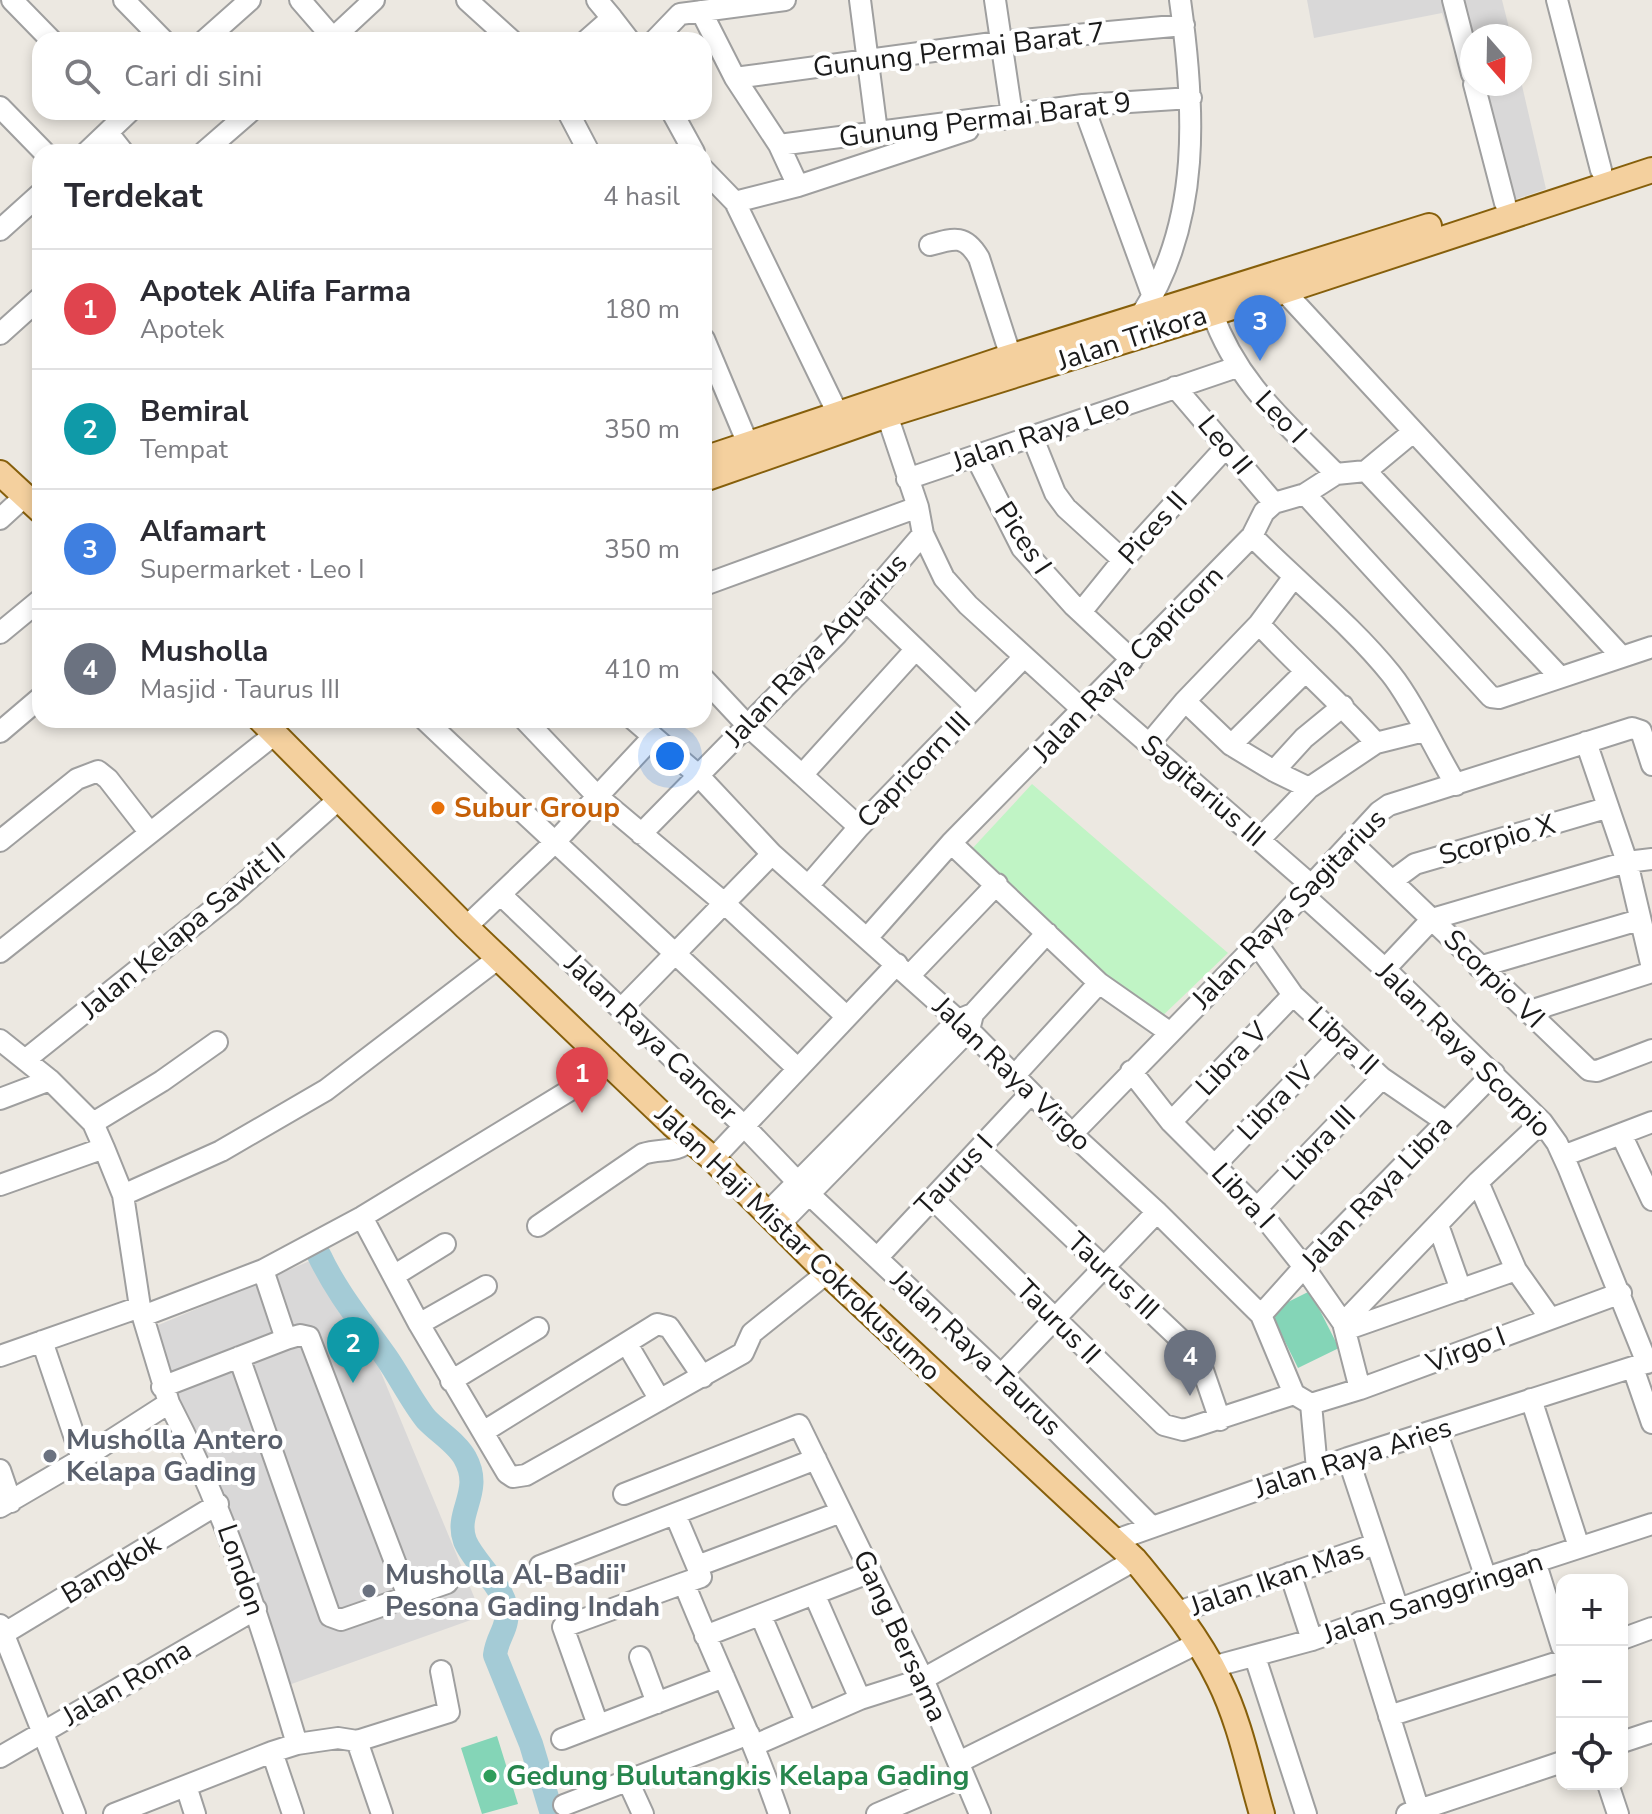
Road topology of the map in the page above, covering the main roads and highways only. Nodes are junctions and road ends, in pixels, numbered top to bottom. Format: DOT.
graph roads {
  1 [pos="1652,153"];
  2 [pos="1652,170"];
  3 [pos="1291,282"];
  4 [pos="1005,365"];
  5 [pos="712,456"];
  6 [pos="0,473"];
  7 [pos="712,476"];
  8 [pos="32,502"];
  9 [pos="269,728"];
  10 [pos="1262,1814"];
  1 -- 3 [label="main road, Jalan Trikora"];
  2 -- 3 [label="main road, Jalan Trikora"];
  3 -- 4 [label="main road, Jalan Trikora"];
  3 -- 4 [label="main road, Jalan Trikora"];
  4 -- 5 [label="main road, Jalan Trikora"];
  4 -- 7 [label="main road, Jalan Trikora"];
  6 -- 8 [label="main road"];
  9 -- 10 [label="main road, Jalan Haji Mistar Cokrokusumo"];
}
